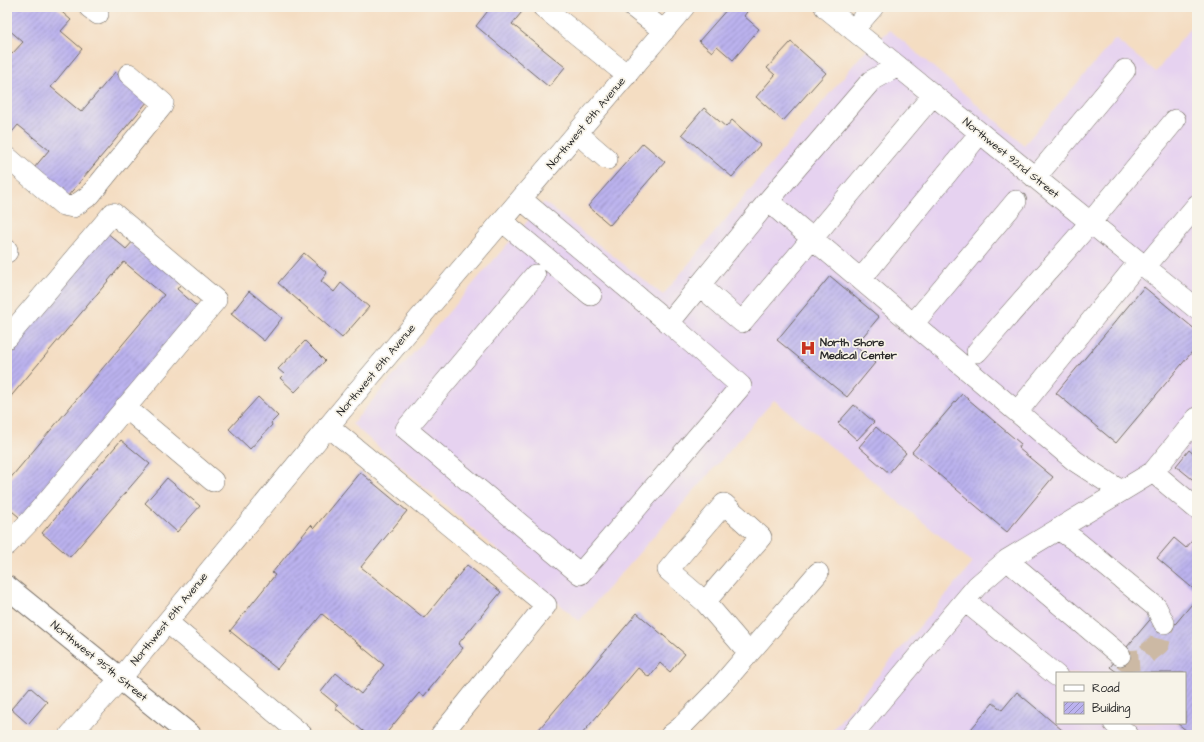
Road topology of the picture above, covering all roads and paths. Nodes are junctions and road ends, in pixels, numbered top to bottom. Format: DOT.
graph roads {
  1 [pos="544,7"];
  2 [pos="633,7"];
  3 [pos="684,7"];
  4 [pos="825,7"];
  5 [pos="873,7"];
  6 [pos="854,30"];
  7 [pos="664,31"];
  8 [pos="898,66"];
  9 [pos="1125,70"];
  10 [pos="129,74"];
  11 [pos="627,75"];
  12 [pos="933,95"];
  13 [pos="1175,120"];
  14 [pos="577,133"];
  15 [pos="980,133"];
  16 [pos="7,157"];
  17 [pos="607,159"];
  18 [pos="1035,178"];
  19 [pos="521,199"];
  20 [pos="768,201"];
  21 [pos="1016,201"];
  22 [pos="1197,205"];
  23 [pos="502,221"];
  24 [pos="1090,223"];
  25 [pos="812,237"];
  26 [pos="1142,265"];
  27 [pos="535,275"];
  28 [pos="861,279"];
  29 [pos="699,285"];
  30 [pos="591,295"];
  31 [pos="1197,309"];
  32 [pos="669,323"];
  33 [pos="913,324"];
  34 [pos="7,338"];
  35 [pos="977,352"];
  36 [pos="125,407"];
  37 [pos="1017,412"];
  38 [pos="1197,418"];
  39 [pos="328,426"];
  40 [pos="1153,472"];
  41 [pos="212,481"];
  42 [pos="1121,491"];
  43 [pos="1197,509"];
  44 [pos="1058,529"];
  45 [pos="7,545"];
  46 [pos="1007,560"];
  47 [pos="818,573"];
  48 [pos="7,587"];
  49 [pos="965,601"];
  50 [pos="704,602"];
  51 [pos="167,622"];
  52 [pos="1164,623"];
  53 [pos="749,653"];
  54 [pos="1120,655"];
  55 [pos="1056,675"];
  56 [pos="121,678"];
  57 [pos="1115,724"];
  58 [pos="861,732"];
  59 [pos="70,735"];
  60 [pos="190,735"];
  61 [pos="302,735"];
  62 [pos="441,735"];
  63 [pos="671,735"];
  64 [pos="1128,735"];
  1 -- 11 [label="street"];
  2 -- 7 [label="street"];
  3 -- 7 [label="street, Northwest 8th Avenue"];
  4 -- 6 [label="street, Northwest 92nd Street"];
  5 -- 6 [label="street"];
  6 -- 8 [label="street, Northwest 92nd Street"];
  7 -- 11 [label="street, Northwest 8th Avenue"];
  8 -- 12 [label="street, Northwest 92nd Street"];
  8 -- 20 [label="street"];
  9 -- 18 [label="street"];
  10 -- 16 [label="street"];
  11 -- 14 [label="street, Northwest 8th Avenue"];
  12 -- 15 [label="street, Northwest 92nd Street"];
  12 -- 25 [label="street"];
  13 -- 24 [label="street"];
  14 -- 17 [label="street"];
  14 -- 19 [label="street, Northwest 8th Avenue"];
  15 -- 18 [label="street, Northwest 92nd Street"];
  15 -- 28 [label="street"];
  18 -- 24 [label="street, Northwest 92nd Street"];
  19 -- 23 [label="street, Northwest 8th Avenue"];
  19 -- 32 [label="street"];
  20 -- 25 [label="street"];
  20 -- 29 [label="street"];
  21 -- 33 [label="street"];
  22 -- 26 [label="street"];
  23 -- 30 [label="street"];
  23 -- 39 [label="street, Northwest 8th Avenue"];
  24 -- 26 [label="street, Northwest 92nd Street"];
  24 -- 35 [label="street"];
  25 -- 28 [label="street"];
  25 -- 29 [label="street"];
  26 -- 31 [label="street, Northwest 92nd Street"];
  26 -- 37 [label="street"];
  27 -- 32 [label="street"];
  28 -- 33 [label="street"];
  29 -- 32 [label="street"];
  33 -- 37 [label="street"];
  34 -- 36 [label="street"];
  36 -- 41 [label="street"];
  36 -- 45 [label="street"];
  37 -- 42 [label="street"];
  38 -- 40 [label="street"];
  39 -- 51 [label="street, Northwest 8th Avenue"];
  39 -- 62 [label="street"];
  40 -- 42 [label="street"];
  40 -- 43 [label="street"];
  42 -- 44 [label="street"];
  44 -- 46 [label="street"];
  44 -- 52 [label="street"];
  46 -- 49 [label="street"];
  46 -- 54 [label="street"];
  47 -- 53 [label="street"];
  48 -- 56 [label="main road, Northwest 95th Street"];
  49 -- 55 [label="street"];
  49 -- 58 [label="street"];
  50 -- 50 [label="street"];
  50 -- 53 [label="street"];
  51 -- 56 [label="street, Northwest 8th Avenue"];
  51 -- 61 [label="street"];
  53 -- 63 [label="street"];
  56 -- 59 [label="street, Northwest 8th Avenue"];
  56 -- 60 [label="main road, Northwest 95th Street"];
  57 -- 64 [label="street"];
}
